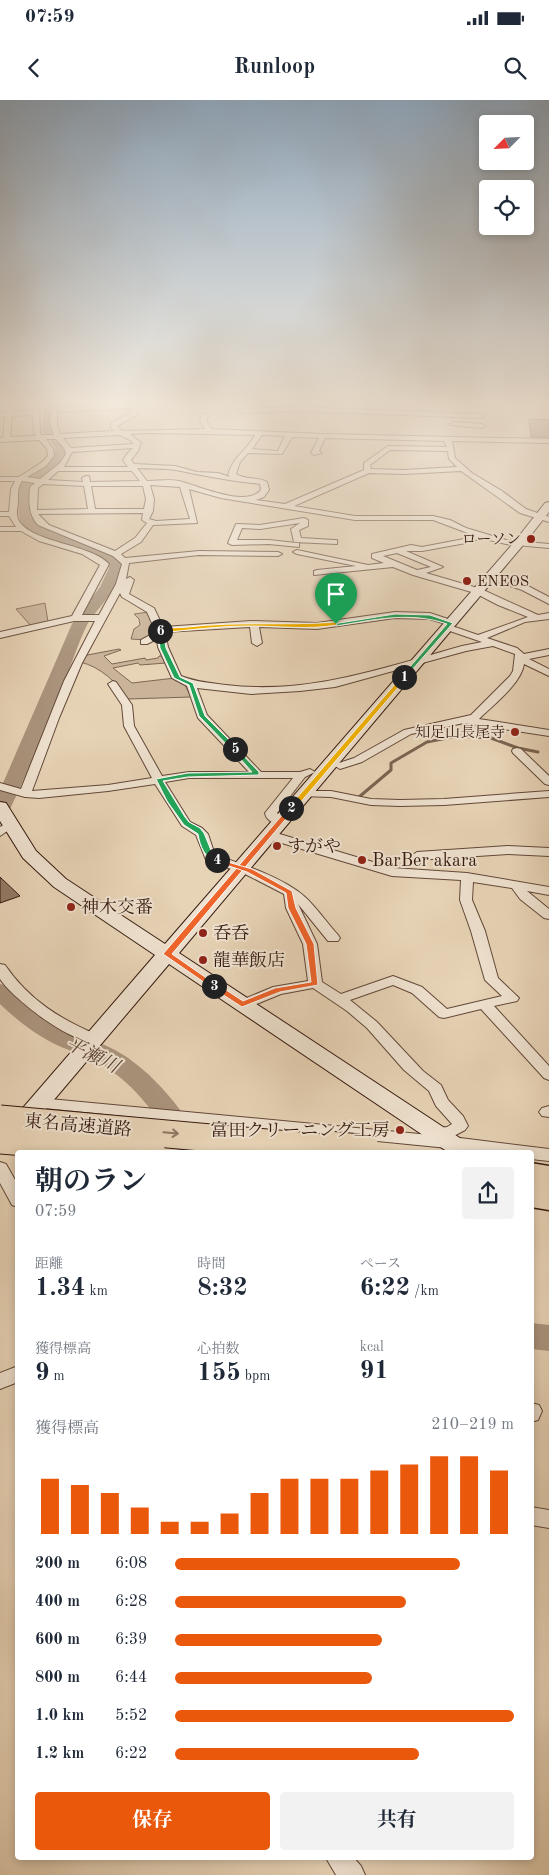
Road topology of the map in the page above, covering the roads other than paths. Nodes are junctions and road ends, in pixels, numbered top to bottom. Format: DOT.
graph roads {
  1 [pos="184,486"];
  2 [pos="16,487"];
  3 [pos="34,487"];
  4 [pos="88,487"];
  5 [pos="147,487"];
  6 [pos="187,487"];
  7 [pos="264,487"];
  8 [pos="331,487"];
  9 [pos="488,487"];
  10 [pos="252,500"];
  11 [pos="549,505"];
  12 [pos="285,507"];
  13 [pos="298,510"];
  14 [pos="92,511"];
  15 [pos="149,511"];
  16 [pos="34,512"];
  17 [pos="0,514"];
  18 [pos="13,514"];
  19 [pos="545,519"];
  20 [pos="304,520"];
  21 [pos="151,522"];
  22 [pos="0,529"];
  23 [pos="24,529"];
  24 [pos="481,535"];
  25 [pos="334,542"];
  26 [pos="518,544"];
  27 [pos="549,546"];
  28 [pos="398,550"];
  29 [pos="116,554"];
  30 [pos="278,554"];
  31 [pos="124,563"];
  32 [pos="107,564"];
  33 [pos="394,564"];
  34 [pos="366,568"];
  35 [pos="317,573"];
  36 [pos="416,574"];
  37 [pos="490,576"];
  38 [pos="478,591"];
  39 [pos="549,601"];
  40 [pos="549,616"];
  41 [pos="535,617"];
  42 [pos="99,618"];
  43 [pos="76,619"];
  44 [pos="254,624"];
  45 [pos="449,625"];
  46 [pos="160,632"];
  47 [pos="0,636"];
  48 [pos="478,638"];
  49 [pos="144,642"];
  50 [pos="257,643"];
  51 [pos="494,643"];
  52 [pos="549,652"];
  53 [pos="520,658"];
  54 [pos="417,662"];
  55 [pos="549,672"];
  56 [pos="113,684"];
  57 [pos="191,684"];
  58 [pos="465,720"];
  59 [pos="549,733"];
  60 [pos="517,751"];
  61 [pos="340,766"];
  62 [pos="257,774"];
  63 [pos="159,779"];
  64 [pos="549,782"];
  65 [pos="0,787"];
  66 [pos="25,794"];
  67 [pos="303,794"];
  68 [pos="549,794"];
  69 [pos="0,807"];
  70 [pos="275,828"];
  71 [pos="5,829"];
  72 [pos="549,852"];
  73 [pos="417,856"];
  74 [pos="240,868"];
  75 [pos="467,878"];
  76 [pos="517,886"];
  77 [pos="549,891"];
  78 [pos="290,892"];
  79 [pos="549,915"];
  80 [pos="334,938"];
  81 [pos="167,954"];
  82 [pos="0,968"];
  83 [pos="315,984"];
  84 [pos="340,999"];
  85 [pos="242,1004"];
  86 [pos="485,1005"];
  87 [pos="89,1045"];
  88 [pos="549,1075"];
  89 [pos="39,1103"];
  90 [pos="0,1119"];
  91 [pos="0,1140"];
  92 [pos="437,1144"];
  93 [pos="0,1148"];
  94 [pos="123,1150"];
  95 [pos="345,1150"];
  96 [pos="504,1150"];
  97 [pos="534,1153"];
  98 [pos="549,1155"];
  99 [pos="0,1168"];
  100 [pos="534,1174"];
  101 [pos="549,1177"];
  102 [pos="15,1196"];
  103 [pos="534,1197"];
  104 [pos="534,1199"];
  105 [pos="549,1199"];
  106 [pos="549,1210"];
  107 [pos="15,1374"];
  108 [pos="0,1381"];
  109 [pos="534,1516"];
  110 [pos="549,1519"];
  111 [pos="340,1860"];
  112 [pos="352,1875"];
  1 -- 21 [label="street"];
  2 -- 18 [label="street"];
  3 -- 16 [label="street"];
  4 -- 14 [label="street"];
  5 -- 15 [label="street"];
  6 -- 10 [label="street"];
  7 -- 10 [label="street"];
  8 -- 12 [label="street"];
  9 -- 19 [label="street"];
  10 -- 12 [label="street"];
  11 -- 19 [label="street"];
  12 -- 13 [label="street"];
  13 -- 20 [label="street"];
  13 -- 24 [label="street"];
  14 -- 15 [label="street"];
  14 -- 16 [label="street"];
  15 -- 21 [label="street"];
  16 -- 29 [label="street"];
  17 -- 18 [label="street"];
  18 -- 23 [label="street"];
  19 -- 26 [label="street"];
  20 -- 25 [label="street"];
  20 -- 34 [label="street"];
  21 -- 29 [label="street"];
  22 -- 23 [label="street"];
  23 -- 32 [label="street"];
  24 -- 26 [label="street"];
  24 -- 28 [label="street"];
  26 -- 27 [label="street"];
  26 -- 37 [label="street"];
  28 -- 33 [label="street"];
  28 -- 36 [label="street"];
  29 -- 31 [label="street"];
  30 -- 31 [label="street"];
  31 -- 32 [label="street"];
  31 -- 42 [label="street"];
  31 -- 46 [label="street"];
  32 -- 43 [label="street"];
  33 -- 34 [label="street"];
  33 -- 36 [label="street"];
  34 -- 35 [label="street"];
  36 -- 38 [label="street"];
  37 -- 38 [label="street"];
  37 -- 39 [label="street"];
  38 -- 41 [label="street"];
  38 -- 45 [label="street"];
  40 -- 41 [label="street"];
  41 -- 48 [label="street"];
  42 -- 43 [label="street"];
  42 -- 66 [label="street"];
  43 -- 47 [label="street"];
  44 -- 45 [label="street"];
  44 -- 46 [label="street"];
  44 -- 50 [label="street"];
  45 -- 48 [label="street"];
  45 -- 54 [label="street"];
  46 -- 49 [label="street"];
  46 -- 57 [label="street"];
  48 -- 51 [label="street"];
  51 -- 53 [label="street"];
  51 -- 54 [label="street"];
  52 -- 53 [label="street"];
  53 -- 55 [label="street"];
  53 -- 58 [label="street"];
  54 -- 57 [label="street"];
  54 -- 67 [label="street"];
  56 -- 63 [label="street"];
  57 -- 62 [label="street"];
  58 -- 59 [label="street"];
  58 -- 61 [label="street"];
  60 -- 64 [label="street"];
  62 -- 63 [label="street"];
  62 -- 70 [label="street"];
  63 -- 66 [label="street"];
  63 -- 74 [label="street"];
  65 -- 66 [label="street"];
  67 -- 68 [label="street"];
  67 -- 70 [label="street"];
  69 -- 71 [label="street"];
  70 -- 74 [label="street"];
  70 -- 75 [label="street"];
  71 -- 81 [label="street"];
  72 -- 73 [label="street"];
  74 -- 78 [label="street"];
  74 -- 81 [label="street"];
  75 -- 76 [label="street"];
  75 -- 86 [label="street"];
  76 -- 77 [label="street"];
  76 -- 79 [label="street"];
  78 -- 80 [label="street"];
  78 -- 83 [label="street"];
  81 -- 85 [label="street"];
  81 -- 87 [label="street"];
  82 -- 87 [label="street"];
  83 -- 84 [label="street"];
  83 -- 85 [label="street"];
  84 -- 86 [label="street"];
  84 -- 92 [label="street"];
  85 -- 92 [label="street"];
  86 -- 88 [label="street"];
  87 -- 89 [label="street"];
  89 -- 92 [label="street"];
  89 -- 93 [label="street"];
  90 -- 95 [label="highway, 東名高速道路, one-way, bridge"];
  91 -- 94 [label="highway, 東名高速道路, bridge"];
  92 -- 96 [label="street"];
  97 -- 98 [label="street"];
  99 -- 102 [label="street"];
  100 -- 101 [label="highway"];
  103 -- 105 [label="highway"];
  104 -- 106 [label="street"];
  107 -- 108 [label="street"];
  109 -- 110 [label="street"];
  111 -- 112 [label="street"];
}
